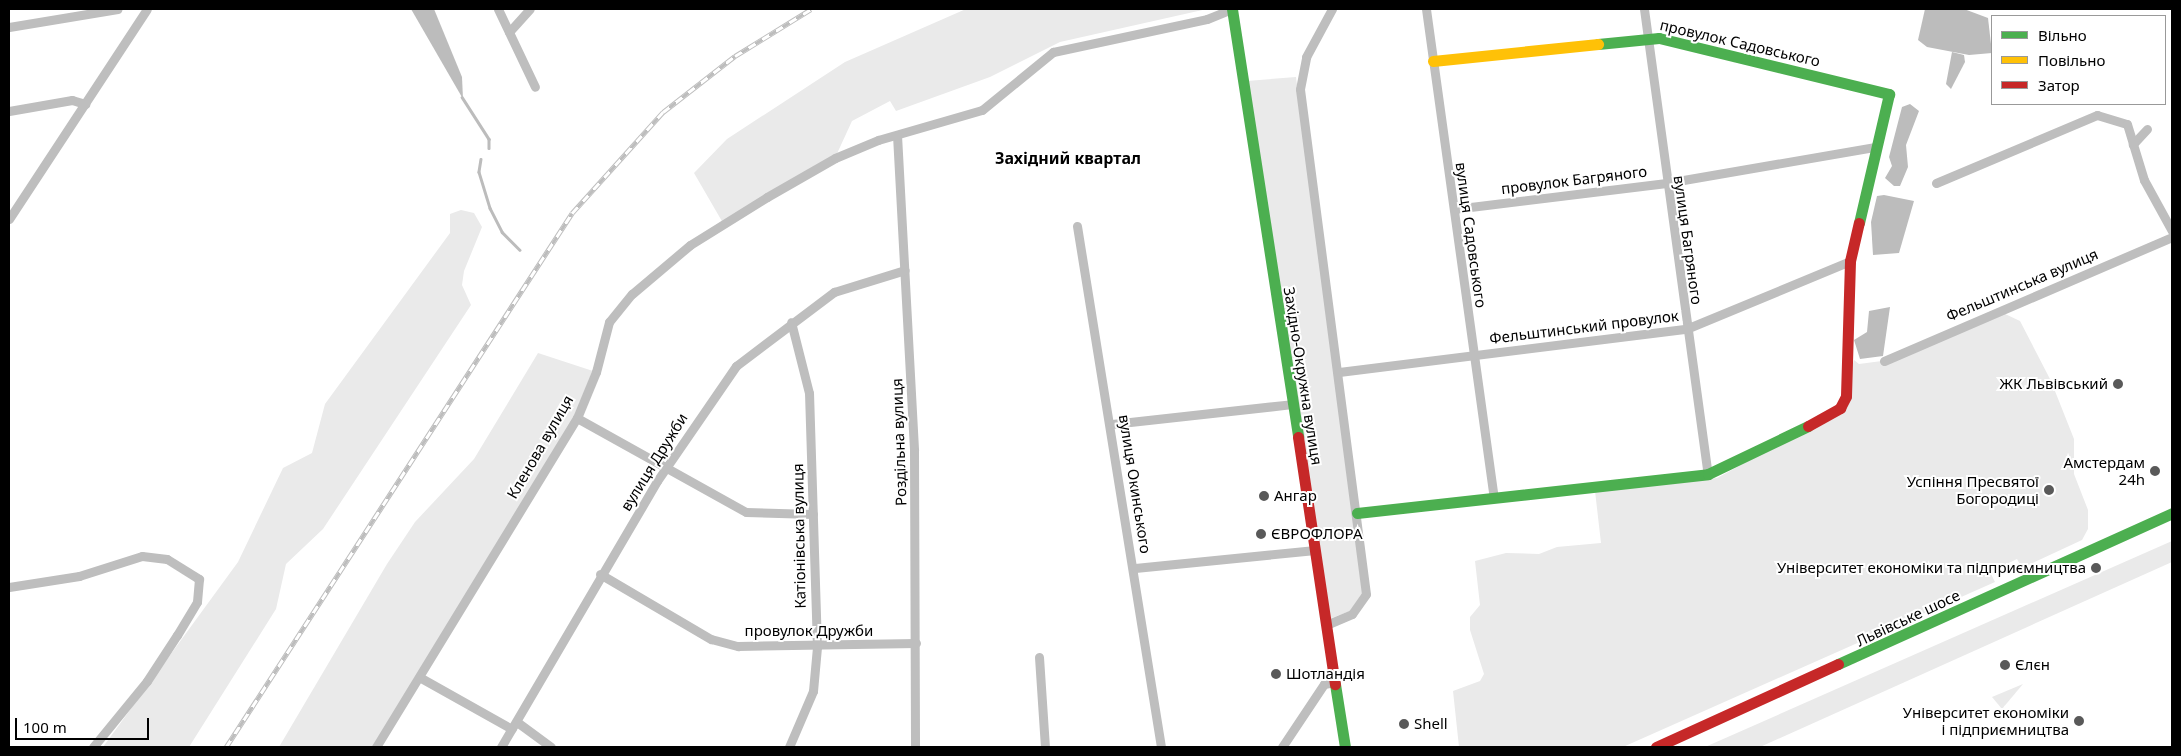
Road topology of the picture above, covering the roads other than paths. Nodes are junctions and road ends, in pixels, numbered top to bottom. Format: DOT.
graph roads {
  1 [pos="118,9"];
  2 [pos="147,9"];
  3 [pos="498,9"];
  4 [pos="530,9"];
  5 [pos="1232,9"];
  6 [pos="1332,9"];
  7 [pos="1426,9"];
  8 [pos="1644,9"];
  9 [pos="9,27"];
  10 [pos="509,32"];
  11 [pos="1648,37"];
  12 [pos="1434,61"];
  13 [pos="535,86"];
  14 [pos="85,104"];
  15 [pos="9,111"];
  16 [pos="2147,129"];
  17 [pos="897,136"];
  18 [pos="2133,144"];
  19 [pos="1874,147"];
  20 [pos="1666,183"];
  21 [pos="1936,183"];
  22 [pos="1454,209"];
  23 [pos="9,219"];
  24 [pos="1077,226"];
  25 [pos="2172,231"];
  26 [pos="2172,237"];
  27 [pos="1850,260"];
  28 [pos="905,270"];
  29 [pos="791,322"];
  30 [pos="1686,329"];
  31 [pos="1474,354"];
  32 [pos="1884,361"];
  33 [pos="1339,372"];
  34 [pos="1292,404"];
  35 [pos="577,418"];
  36 [pos="1112,424"];
  37 [pos="667,466"];
  38 [pos="1708,474"];
  39 [pos="1493,494"];
  40 [pos="1357,513"];
  41 [pos="2172,513"];
  42 [pos="812,514"];
  43 [pos="1314,550"];
  44 [pos="1134,568"];
  45 [pos="600,574"];
  46 [pos="9,587"];
  47 [pos="1326,625"];
  48 [pos="916,643"];
  49 [pos="817,647"];
  50 [pos="1039,657"];
  51 [pos="421,678"];
  52 [pos="1335,682"];
  53 [pos="514,726"];
  54 [pos="93,747"];
  55 [pos="376,747"];
  56 [pos="501,747"];
  57 [pos="551,747"];
  58 [pos="789,747"];
  59 [pos="915,747"];
  60 [pos="1046,747"];
  61 [pos="1161,747"];
  62 [pos="1282,747"];
  63 [pos="1345,747"];
  64 [pos="1656,747"];
  1 -- 9 [label="street"];
  2 -- 14 [label="street"];
  3 -- 10 [label="street"];
  4 -- 10 [label="street"];
  5 -- 17 [label="street, Кленова вулиця"];
  5 -- 34 [label="main road, Західно-Окружна вулиця"];
  6 -- 33 [label="street"];
  7 -- 12 [label="street, вулиця Садовського"];
  8 -- 11 [label="street, вулиця Багряного"];
  10 -- 13 [label="street"];
  11 -- 12 [label="main road, провулок Садовського"];
  11 -- 19 [label="main road, провулок Садовського"];
  11 -- 20 [label="street, вулиця Багряного"];
  12 -- 22 [label="street, вулиця Садовського"];
  14 -- 15 [label="street"];
  14 -- 23 [label="street"];
  16 -- 18 [label="street"];
  17 -- 28 [label="street, Роздільна вулиця"];
  17 -- 35 [label="street, Кленова вулиця"];
  18 -- 21 [label="street"];
  18 -- 25 [label="street"];
  19 -- 20 [label="street, провулок Багряного"];
  19 -- 27 [label="main road"];
  20 -- 22 [label="street, провулок Багряного"];
  20 -- 30 [label="street, вулиця Багряного"];
  22 -- 31 [label="street, вулиця Садовського"];
  24 -- 36 [label="street, вулиця Окинського"];
  26 -- 32 [label="street, Фельштинська вулиця"];
  27 -- 30 [label="street, Фельштинський провулок"];
  27 -- 38 [label="main road"];
  28 -- 29 [label="street, вулиця Дружби"];
  28 -- 48 [label="street, Роздільна вулиця"];
  29 -- 37 [label="street, вулиця Дружби"];
  29 -- 42 [label="street, Катіонівська вулиця"];
  30 -- 31 [label="street, Фельштинський провулок"];
  30 -- 38 [label="street, вулиця Багряного"];
  31 -- 33 [label="street, Фельштинський провулок"];
  31 -- 39 [label="street, вулиця Садовського"];
  33 -- 40 [label="street"];
  34 -- 36 [label="street"];
  34 -- 43 [label="main road, Західно-Окружна вулиця"];
  35 -- 37 [label="street"];
  35 -- 51 [label="street, Кленова вулиця"];
  36 -- 44 [label="street, вулиця Окинського"];
  37 -- 42 [label="street"];
  37 -- 45 [label="street, вулиця Дружби"];
  38 -- 39 [label="main road"];
  39 -- 40 [label="main road"];
  40 -- 47 [label="street"];
  41 -- 64 [label="main road, Львівське шосе"];
  42 -- 49 [label="street, Катіонівська вулиця"];
  43 -- 44 [label="street"];
  43 -- 47 [label="main road, Західно-Окружна вулиця"];
  44 -- 61 [label="street, вулиця Окинського"];
  45 -- 49 [label="street, провулок Дружби"];
  45 -- 53 [label="street, вулиця Дружби"];
  46 -- 54 [label="street"];
  47 -- 52 [label="main road, Західно-Окружна вулиця"];
  48 -- 49 [label="street, провулок Дружби"];
  48 -- 59 [label="street, Роздільна вулиця"];
  49 -- 58 [label="street, Катіонівська вулиця"];
  50 -- 60 [label="street"];
  51 -- 53 [label="street"];
  51 -- 55 [label="street, Кленова вулиця"];
  52 -- 62 [label="street"];
  52 -- 63 [label="main road, Західно-Окружна вулиця"];
  53 -- 56 [label="street, вулиця Дружби"];
  53 -- 57 [label="street"];
}
